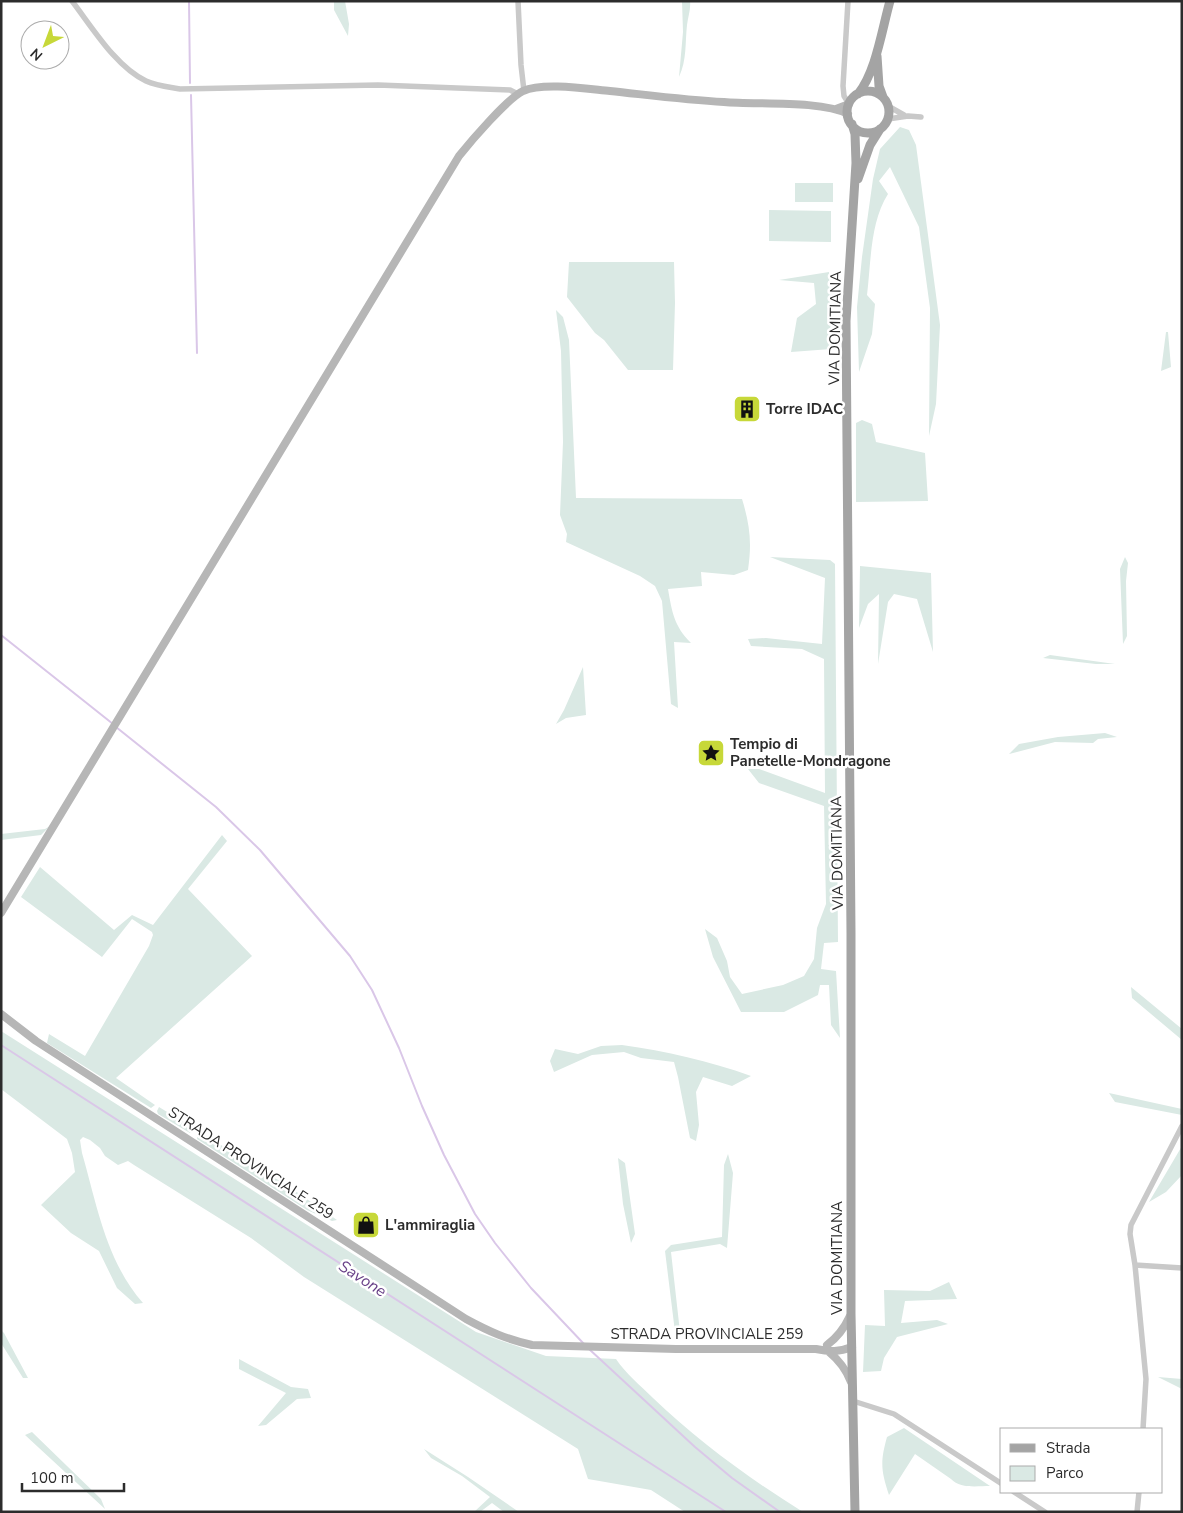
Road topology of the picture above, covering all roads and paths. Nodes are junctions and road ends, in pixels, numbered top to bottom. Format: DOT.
graph roads {
  1 [pos="72,1"];
  2 [pos="518,1"];
  3 [pos="848,1"];
  4 [pos="890,1"];
  5 [pos="878,49"];
  6 [pos="521,93"];
  7 [pos="858,94"];
  8 [pos="883,97"];
  9 [pos="849,104"];
  10 [pos="888,106"];
  11 [pos="834,109"];
  12 [pos="848,114"];
  13 [pos="908,116"];
  14 [pos="921,118"];
  15 [pos="888,119"];
  16 [pos="852,124"];
  17 [pos="880,130"];
  18 [pos="854,194"];
  19 [pos="1,913"];
  20 [pos="1,1014"];
  21 [pos="1182,1126"];
  22 [pos="1135,1265"];
  23 [pos="1182,1268"];
  24 [pos="851,1314"];
  25 [pos="852,1347"];
  26 [pos="828,1348"];
  27 [pos="852,1386"];
  28 [pos="853,1401"];
  29 [pos="1143,1428"];
  30 [pos="1000,1483"];
  31 [pos="1016,1493"];
  32 [pos="1139,1493"];
  33 [pos="855,1512"];
  34 [pos="1045,1512"];
  35 [pos="1137,1512"];
  1 -- 6 [label="street"];
  2 -- 6 [label="street"];
  3 -- 9 [label="street"];
  4 -- 5 [label="main road"];
  5 -- 7 [label="main road"];
  5 -- 8 [label="main road"];
  6 -- 11 [label="street"];
  6 -- 19 [label="street"];
  7 -- 8 [label="main road"];
  7 -- 9 [label="main road"];
  8 -- 10 [label="main road"];
  9 -- 11 [label="street"];
  9 -- 12 [label="main road, VIA DOMITIANA"];
  10 -- 13 [label="street"];
  10 -- 15 [label="main road"];
  11 -- 12 [label="street"];
  12 -- 16 [label="main road, VIA DOMITIANA"];
  13 -- 14 [label="street"];
  13 -- 15 [label="street"];
  15 -- 17 [label="main road, VIA DOMITIANA"];
  16 -- 17 [label="main road"];
  16 -- 18 [label="main road, VIA DOMITIANA"];
  17 -- 18 [label="main road, VIA DOMITIANA"];
  18 -- 24 [label="main road, VIA DOMITIANA"];
  20 -- 26 [label="street, STRADA PROVINCIALE 259"];
  21 -- 22 [label="street"];
  22 -- 23 [label="street"];
  22 -- 29 [label="street"];
  24 -- 25 [label="main road, VIA DOMITIANA"];
  24 -- 26 [label="street"];
  25 -- 26 [label="street, STRADA PROVINCIALE 259"];
  25 -- 27 [label="main road, VIA DOMITIANA"];
  26 -- 27 [label="street, STRADA PROVINCIALE 259"];
  27 -- 28 [label="main road, VIA DOMITIANA"];
  28 -- 30 [label="street"];
  28 -- 33 [label="main road, VIA DOMITIANA"];
  31 -- 34 [label="street"];
  32 -- 35 [label="street"];
}
